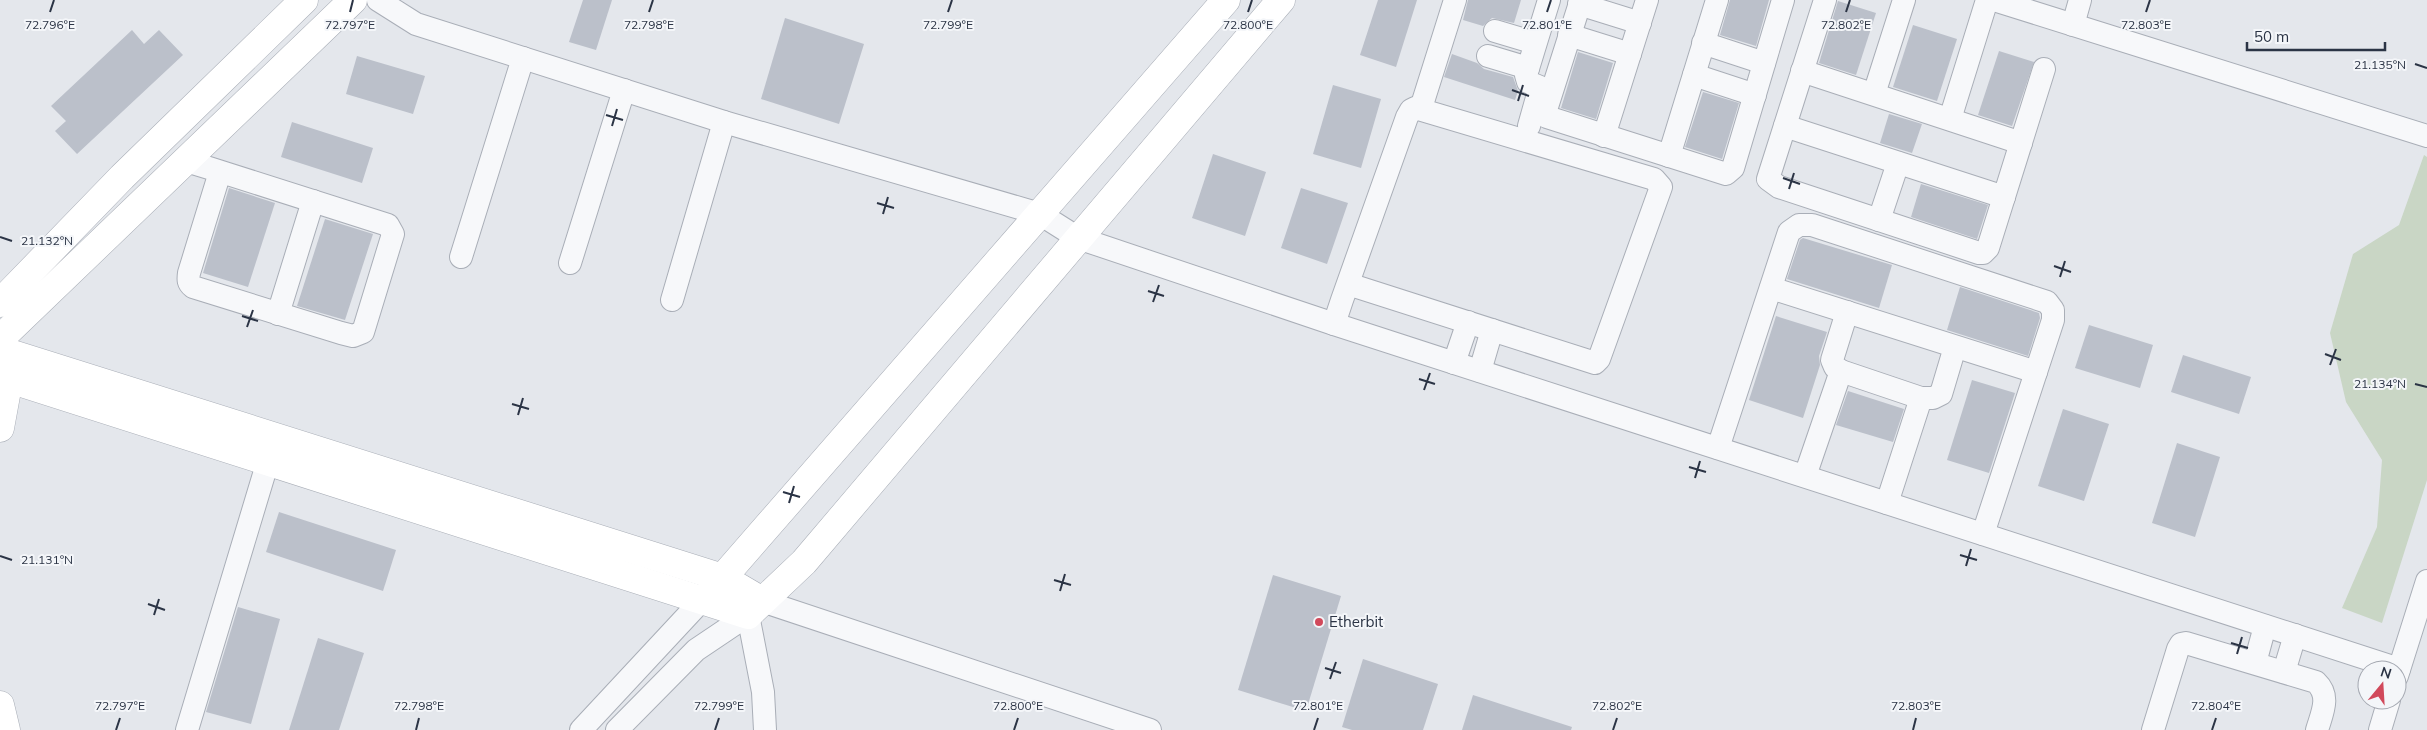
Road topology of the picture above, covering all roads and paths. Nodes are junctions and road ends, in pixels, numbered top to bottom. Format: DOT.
graph roads {
  1 [pos="304,0"];
  2 [pos="353,0"];
  3 [pos="378,0"];
  4 [pos="1226,0"];
  5 [pos="1281,0"];
  6 [pos="1455,0"];
  7 [pos="1549,0"];
  8 [pos="1647,0"];
  9 [pos="1717,0"];
  10 [pos="1783,0"];
  11 [pos="1825,0"];
  12 [pos="1904,0"];
  13 [pos="1987,0"];
  14 [pos="1994,0"];
  15 [pos="2080,0"];
  16 [pos="1580,2"];
  17 [pos="1640,23"];
  18 [pos="2073,24"];
  19 [pos="1495,31"];
  20 [pos="1569,35"];
  21 [pos="1535,43"];
  22 [pos="1703,43"];
  23 [pos="1630,54"];
  24 [pos="1488,56"];
  25 [pos="523,58"];
  26 [pos="1764,63"];
  27 [pos="1528,68"];
  28 [pos="2044,69"];
  29 [pos="1802,71"];
  30 [pos="1694,76"];
  31 [pos="624,90"];
  32 [pos="1874,94"];
  33 [pos="1755,95"];
  34 [pos="1421,108"];
  35 [pos="1950,119"];
  36 [pos="724,122"];
  37 [pos="1529,126"];
  38 [pos="1785,126"];
  39 [pos="1604,136"];
  40 [pos="2427,136"];
  41 [pos="2021,144"];
  42 [pos="1669,156"];
  43 [pos="186,161"];
  44 [pos="1898,163"];
  45 [pos="220,172"];
  46 [pos="2004,197"];
  47 [pos="313,202"];
  48 [pos="1040,214"];
  49 [pos="1879,220"];
  50 [pos="1078,238"];
  51 [pos="461,257"];
  52 [pos="570,263"];
  53 [pos="1348,284"];
  54 [pos="1771,288"];
  55 [pos="672,300"];
  56 [pos="0,303"];
  57 [pos="1847,312"];
  58 [pos="278,314"];
  59 [pos="1468,322"];
  60 [pos="1334,324"];
  61 [pos="1492,330"];
  62 [pos="0,339"];
  63 [pos="1955,346"];
  64 [pos="0,350"];
  65 [pos="1454,363"];
  66 [pos="1480,371"];
  67 [pos="1840,371"];
  68 [pos="2036,372"];
  69 [pos="5,377"];
  70 [pos="1921,398"];
  71 [pos="0,428"];
  72 [pos="1718,448"];
  73 [pos="268,461"];
  74 [pos="1804,476"];
  75 [pos="1887,503"];
  76 [pos="1983,534"];
  77 [pos="723,578"];
  78 [pos="2427,581"];
  79 [pos="703,599"];
  80 [pos="755,608"];
  81 [pos="2266,626"];
  82 [pos="2295,635"];
  83 [pos="2365,660"];
  84 [pos="2402,660"];
  85 [pos="2255,663"];
  86 [pos="2284,672"];
  87 [pos="0,705"];
  88 [pos="2386,710"];
  89 [pos="6,730"];
  90 [pos="187,730"];
  91 [pos="581,730"];
  92 [pos="617,730"];
  93 [pos="765,730"];
  94 [pos="1150,730"];
  95 [pos="2153,730"];
  96 [pos="2317,730"];
  97 [pos="2380,730"];
  1 -- 56 [label="street"];
  2 -- 43 [label="street"];
  3 -- 25 [label="street"];
  4 -- 48 [label="street"];
  5 -- 50 [label="street"];
  6 -- 34 [label="street"];
  7 -- 21 [label="street"];
  8 -- 17 [label="street"];
  9 -- 22 [label="street"];
  10 -- 26 [label="street"];
  11 -- 29 [label="street"];
  12 -- 32 [label="street"];
  13 -- 35 [label="street"];
  14 -- 18 [label="street"];
  15 -- 18 [label="street"];
  16 -- 17 [label="street"];
  16 -- 20 [label="street"];
  17 -- 23 [label="street"];
  18 -- 40 [label="street"];
  19 -- 21 [label="street"];
  20 -- 23 [label="street"];
  20 -- 39 [label="street"];
  21 -- 27 [label="street"];
  22 -- 26 [label="street"];
  22 -- 30 [label="street"];
  23 -- 39 [label="street"];
  24 -- 27 [label="street"];
  25 -- 31 [label="street"];
  25 -- 51 [label="street"];
  26 -- 33 [label="street"];
  27 -- 37 [label="street"];
  28 -- 41 [label="street"];
  29 -- 32 [label="street"];
  29 -- 38 [label="street"];
  30 -- 33 [label="street"];
  30 -- 42 [label="street"];
  31 -- 36 [label="street"];
  31 -- 52 [label="street"];
  32 -- 35 [label="street"];
  33 -- 42 [label="street"];
  34 -- 53 [label="street"];
  34 -- 61 [label="street"];
  35 -- 41 [label="street"];
  36 -- 48 [label="street"];
  36 -- 55 [label="street"];
  38 -- 44 [label="street"];
  38 -- 49 [label="street"];
  39 -- 42 [label="street"];
  41 -- 46 [label="street"];
  43 -- 45 [label="street"];
  43 -- 62 [label="street"];
  44 -- 46 [label="street"];
  44 -- 49 [label="street"];
  45 -- 47 [label="street"];
  45 -- 58 [label="street"];
  46 -- 49 [label="street"];
  47 -- 58 [label="street"];
  47 -- 58 [label="street"];
  48 -- 50 [label="street"];
  48 -- 77 [label="street"];
  50 -- 60 [label="street"];
  50 -- 80 [label="street"];
  53 -- 59 [label="street"];
  53 -- 60 [label="street"];
  54 -- 57 [label="street"];
  54 -- 68 [label="street"];
  54 -- 72 [label="street"];
  57 -- 63 [label="street"];
  57 -- 67 [label="street"];
  59 -- 61 [label="street"];
  59 -- 65 [label="street"];
  60 -- 65 [label="street"];
  61 -- 66 [label="street"];
  63 -- 68 [label="street"];
  63 -- 70 [label="street"];
  64 -- 77 [label="street"];
  65 -- 66 [label="street"];
  66 -- 72 [label="street"];
  67 -- 70 [label="street"];
  67 -- 74 [label="street"];
  68 -- 76 [label="street"];
  69 -- 71 [label="street"];
  69 -- 73 [label="street"];
  70 -- 75 [label="street"];
  72 -- 74 [label="street"];
  73 -- 79 [label="street"];
  73 -- 90 [label="street"];
  74 -- 75 [label="street"];
  75 -- 76 [label="street"];
  76 -- 81 [label="street"];
  77 -- 79 [label="street"];
  77 -- 80 [label="street"];
  78 -- 84 [label="street"];
  79 -- 80 [label="street"];
  79 -- 91 [label="street"];
  80 -- 92 [label="street"];
  80 -- 93 [label="street"];
  80 -- 94 [label="street"];
  81 -- 82 [label="street"];
  81 -- 85 [label="street"];
  82 -- 83 [label="street"];
  82 -- 86 [label="street"];
  85 -- 86 [label="street"];
  85 -- 95 [label="street"];
  86 -- 96 [label="street"];
  87 -- 89 [label="street"];
  88 -- 97 [label="street"];
}
